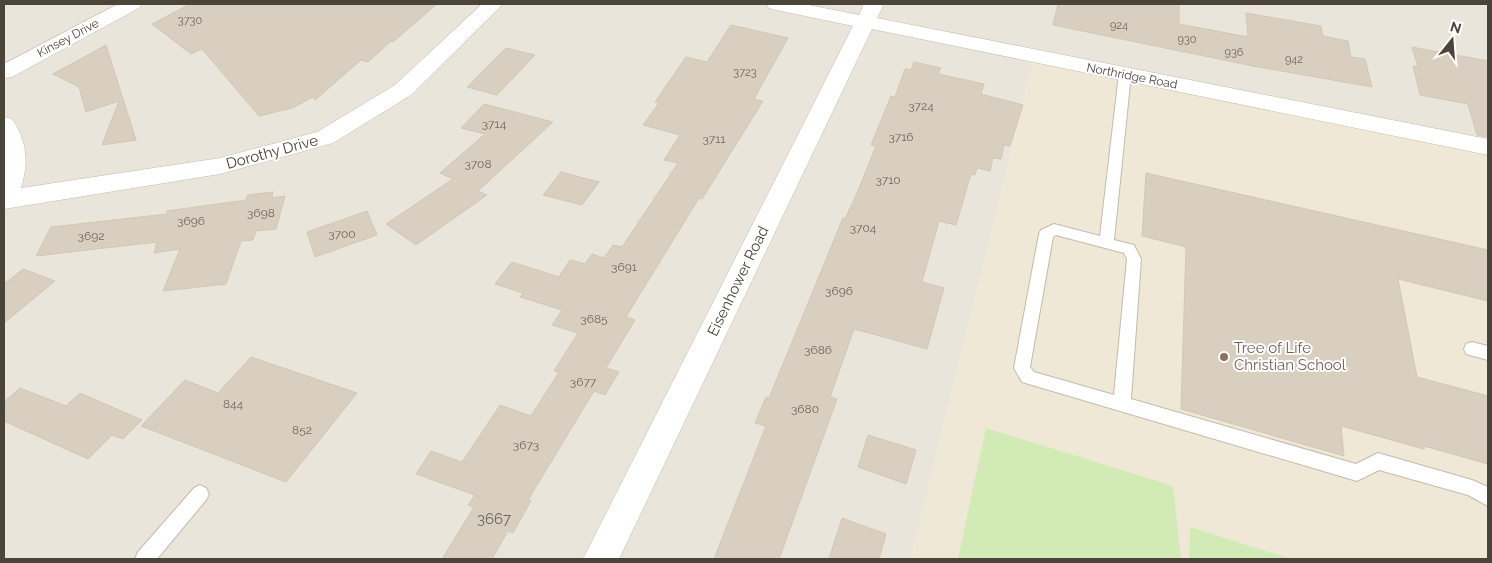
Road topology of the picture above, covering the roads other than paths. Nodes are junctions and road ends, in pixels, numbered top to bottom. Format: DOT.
graph roads {
  1 [pos="132,4"];
  2 [pos="493,4"];
  3 [pos="776,4"];
  4 [pos="870,13"];
  5 [pos="4,72"];
  6 [pos="1125,74"];
  7 [pos="4,124"];
  8 [pos="1488,147"];
  9 [pos="4,199"];
  10 [pos="1106,243"];
  11 [pos="1122,404"];
  12 [pos="200,494"];
  13 [pos="1488,497"];
  14 [pos="145,559"];
  15 [pos="601,559"];
  1 -- 5 [label="street, Kinsey Drive"];
  2 -- 9 [label="street, Dorothy Drive"];
  3 -- 4 [label="street, Northridge Road"];
  4 -- 6 [label="street, Northridge Road"];
  4 -- 15 [label="street, Eisenhower Road"];
  6 -- 8 [label="street, Northridge Road"];
  6 -- 10 [label="lane"];
  7 -- 9 [label="street"];
  10 -- 11 [label="lane"];
  10 -- 11 [label="lane"];
  11 -- 13 [label="lane"];
  12 -- 14 [label="lane"];
}
